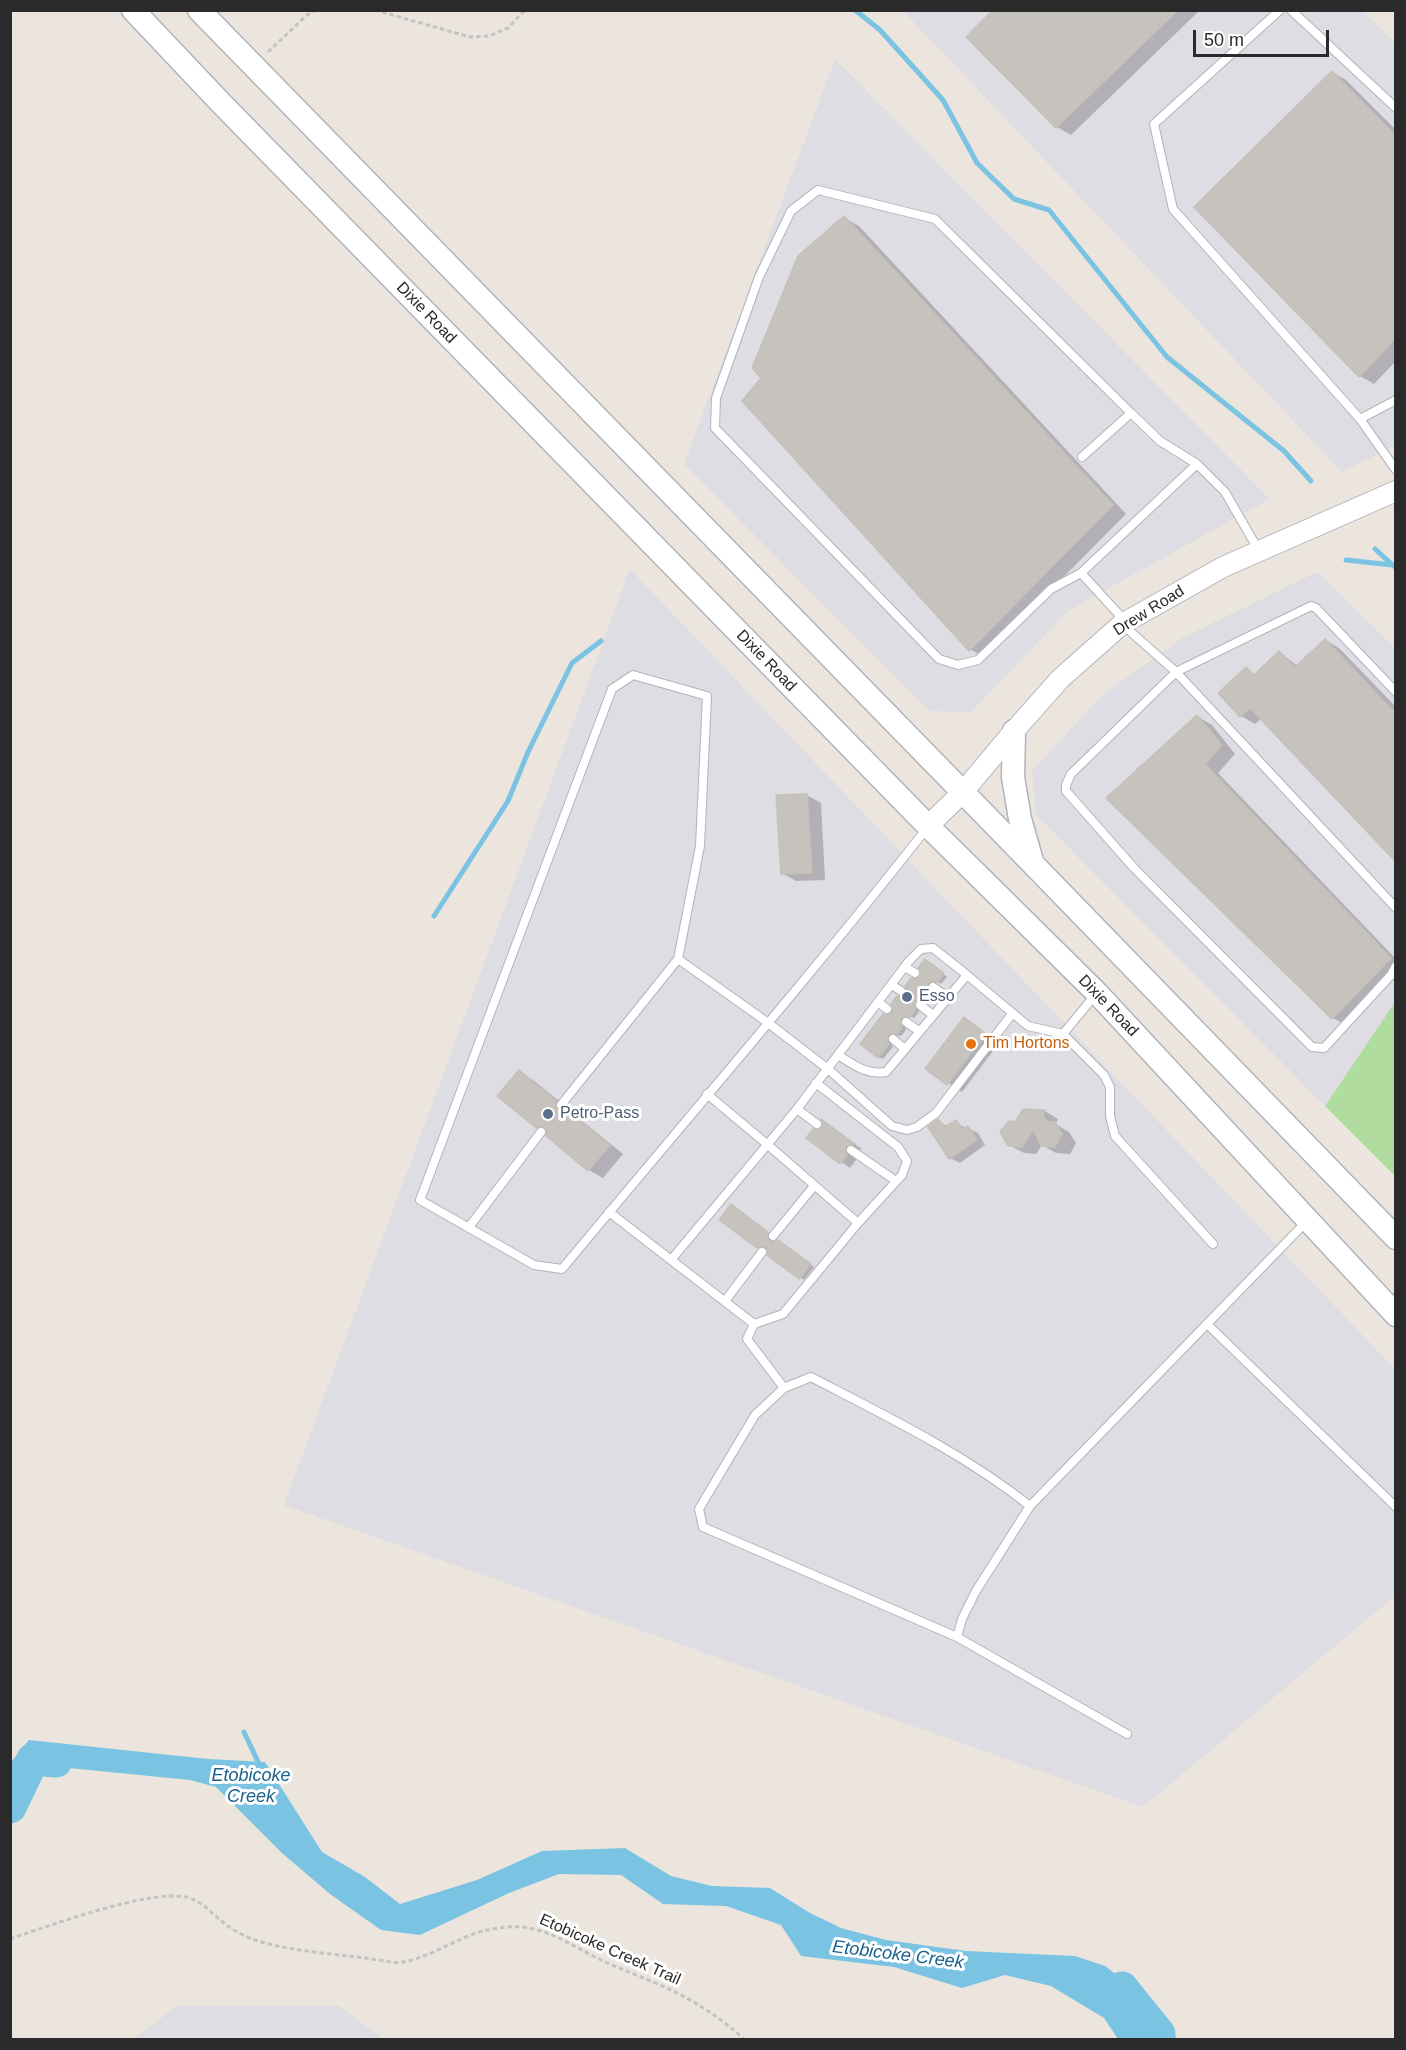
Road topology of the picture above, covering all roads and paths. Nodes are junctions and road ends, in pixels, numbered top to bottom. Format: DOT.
graph roads {
  1 [pos="133,10"];
  2 [pos="200,10"];
  3 [pos="375,10"];
  4 [pos="525,10"];
  5 [pos="1280,10"];
  6 [pos="1291,10"];
  7 [pos="312,11"];
  8 [pos="254,66"];
  9 [pos="1395,108"];
  10 [pos="1395,400"];
  11 [pos="1131,413"];
  12 [pos="1360,419"];
  13 [pos="1082,457"];
  14 [pos="1197,464"];
  15 [pos="1395,470"];
  16 [pos="1395,491"];
  17 [pos="1259,551"];
  18 [pos="1081,573"];
  19 [pos="1124,623"];
  20 [pos="1176,672"];
  21 [pos="1395,692"];
  22 [pos="1014,730"];
  23 [pos="963,792"];
  24 [pos="928,826"];
  25 [pos="1032,863"];
  26 [pos="1395,908"];
  27 [pos="678,959"];
  28 [pos="1395,966"];
  29 [pos="905,967"];
  30 [pos="915,973"];
  31 [pos="967,975"];
  32 [pos="892,985"];
  33 [pos="933,987"];
  34 [pos="901,991"];
  35 [pos="1097,993"];
  36 [pos="948,997"];
  37 [pos="878,1002"];
  38 [pos="920,1005"];
  39 [pos="887,1009"];
  40 [pos="1012,1014"];
  41 [pos="933,1015"];
  42 [pos="866,1019"];
  43 [pos="767,1022"];
  44 [pos="906,1022"];
  45 [pos="874,1025"];
  46 [pos="919,1031"];
  47 [pos="1063,1034"];
  48 [pos="893,1039"];
  49 [pos="905,1048"];
  50 [pos="838,1055"];
  51 [pos="828,1069"];
  52 [pos="816,1083"];
  53 [pos="707,1094"];
  54 [pos="561,1105"];
  55 [pos="798,1109"];
  56 [pos="817,1124"];
  57 [pos="541,1132"];
  58 [pos="768,1145"];
  59 [pos="851,1150"];
  60 [pos="896,1181"];
  61 [pos="814,1186"];
  62 [pos="609,1212"];
  63 [pos="1308,1220"];
  64 [pos="858,1223"];
  65 [pos="469,1227"];
  66 [pos="773,1236"];
  67 [pos="1395,1238"];
  68 [pos="1213,1244"];
  69 [pos="762,1252"];
  70 [pos="671,1260"];
  71 [pos="725,1301"];
  72 [pos="1395,1314"];
  73 [pos="754,1324"];
  74 [pos="1207,1324"];
  75 [pos="784,1388"];
  76 [pos="1030,1506"];
  77 [pos="1395,1507"];
  78 [pos="957,1637"];
  79 [pos="1127,1734"];
  80 [pos="10,1939"];
  81 [pos="745,2040"];
  1 -- 24 [label="main road, Dixie Road"];
  2 -- 8 [label="main road"];
  3 -- 4 [label="path"];
  5 -- 12 [label="lane"];
  6 -- 9 [label="lane"];
  7 -- 8 [label="path"];
  8 -- 23 [label="main road"];
  10 -- 12 [label="lane"];
  11 -- 13 [label="lane"];
  11 -- 14 [label="lane"];
  11 -- 18 [label="lane"];
  12 -- 15 [label="lane"];
  14 -- 17 [label="lane"];
  14 -- 18 [label="lane"];
  16 -- 17 [label="street, Drew Road"];
  17 -- 19 [label="street, Drew Road"];
  18 -- 19 [label="lane"];
  19 -- 20 [label="lane"];
  19 -- 22 [label="street, Drew Road"];
  20 -- 21 [label="lane"];
  20 -- 26 [label="lane"];
  20 -- 28 [label="lane"];
  22 -- 23 [label="street, Drew Road"];
  22 -- 25 [label="main road"];
  23 -- 24 [label="street, Drew Road"];
  23 -- 25 [label="main road"];
  24 -- 35 [label="main road, Dixie Road"];
  24 -- 43 [label="lane"];
  25 -- 67 [label="main road"];
  27 -- 43 [label="lane"];
  27 -- 54 [label="lane"];
  27 -- 65 [label="lane"];
  29 -- 30 [label="lane"];
  29 -- 31 [label="lane"];
  29 -- 32 [label="lane"];
  31 -- 36 [label="lane"];
  31 -- 40 [label="lane"];
  32 -- 34 [label="lane"];
  32 -- 37 [label="lane"];
  33 -- 36 [label="lane"];
  35 -- 47 [label="lane"];
  35 -- 63 [label="main road, Dixie Road"];
  36 -- 41 [label="lane"];
  37 -- 39 [label="lane"];
  37 -- 42 [label="lane"];
  38 -- 41 [label="lane"];
  40 -- 47 [label="lane"];
  40 -- 51 [label="lane"];
  41 -- 46 [label="lane"];
  42 -- 45 [label="lane"];
  42 -- 50 [label="lane"];
  43 -- 51 [label="lane"];
  43 -- 53 [label="lane"];
  44 -- 46 [label="lane"];
  46 -- 49 [label="lane"];
  47 -- 68 [label="lane"];
  48 -- 49 [label="lane"];
  49 -- 50 [label="lane"];
  50 -- 51 [label="lane"];
  51 -- 52 [label="lane"];
  52 -- 55 [label="lane"];
  52 -- 60 [label="lane"];
  53 -- 58 [label="lane"];
  53 -- 62 [label="lane"];
  55 -- 56 [label="lane"];
  55 -- 58 [label="lane"];
  57 -- 65 [label="lane"];
  58 -- 61 [label="lane"];
  58 -- 70 [label="lane"];
  59 -- 60 [label="lane"];
  60 -- 64 [label="lane"];
  61 -- 64 [label="lane"];
  61 -- 66 [label="lane"];
  62 -- 65 [label="lane"];
  62 -- 70 [label="lane"];
  63 -- 72 [label="main road, Dixie Road"];
  63 -- 74 [label="lane"];
  64 -- 73 [label="lane"];
  69 -- 71 [label="lane"];
  70 -- 71 [label="lane"];
  71 -- 73 [label="lane"];
  73 -- 75 [label="lane"];
  74 -- 76 [label="lane"];
  74 -- 77 [label="lane"];
  75 -- 76 [label="lane"];
  75 -- 78 [label="lane"];
  76 -- 78 [label="lane"];
  78 -- 79 [label="lane"];
  80 -- 81 [label="path, Etobicoke Creek Trail"];
}
